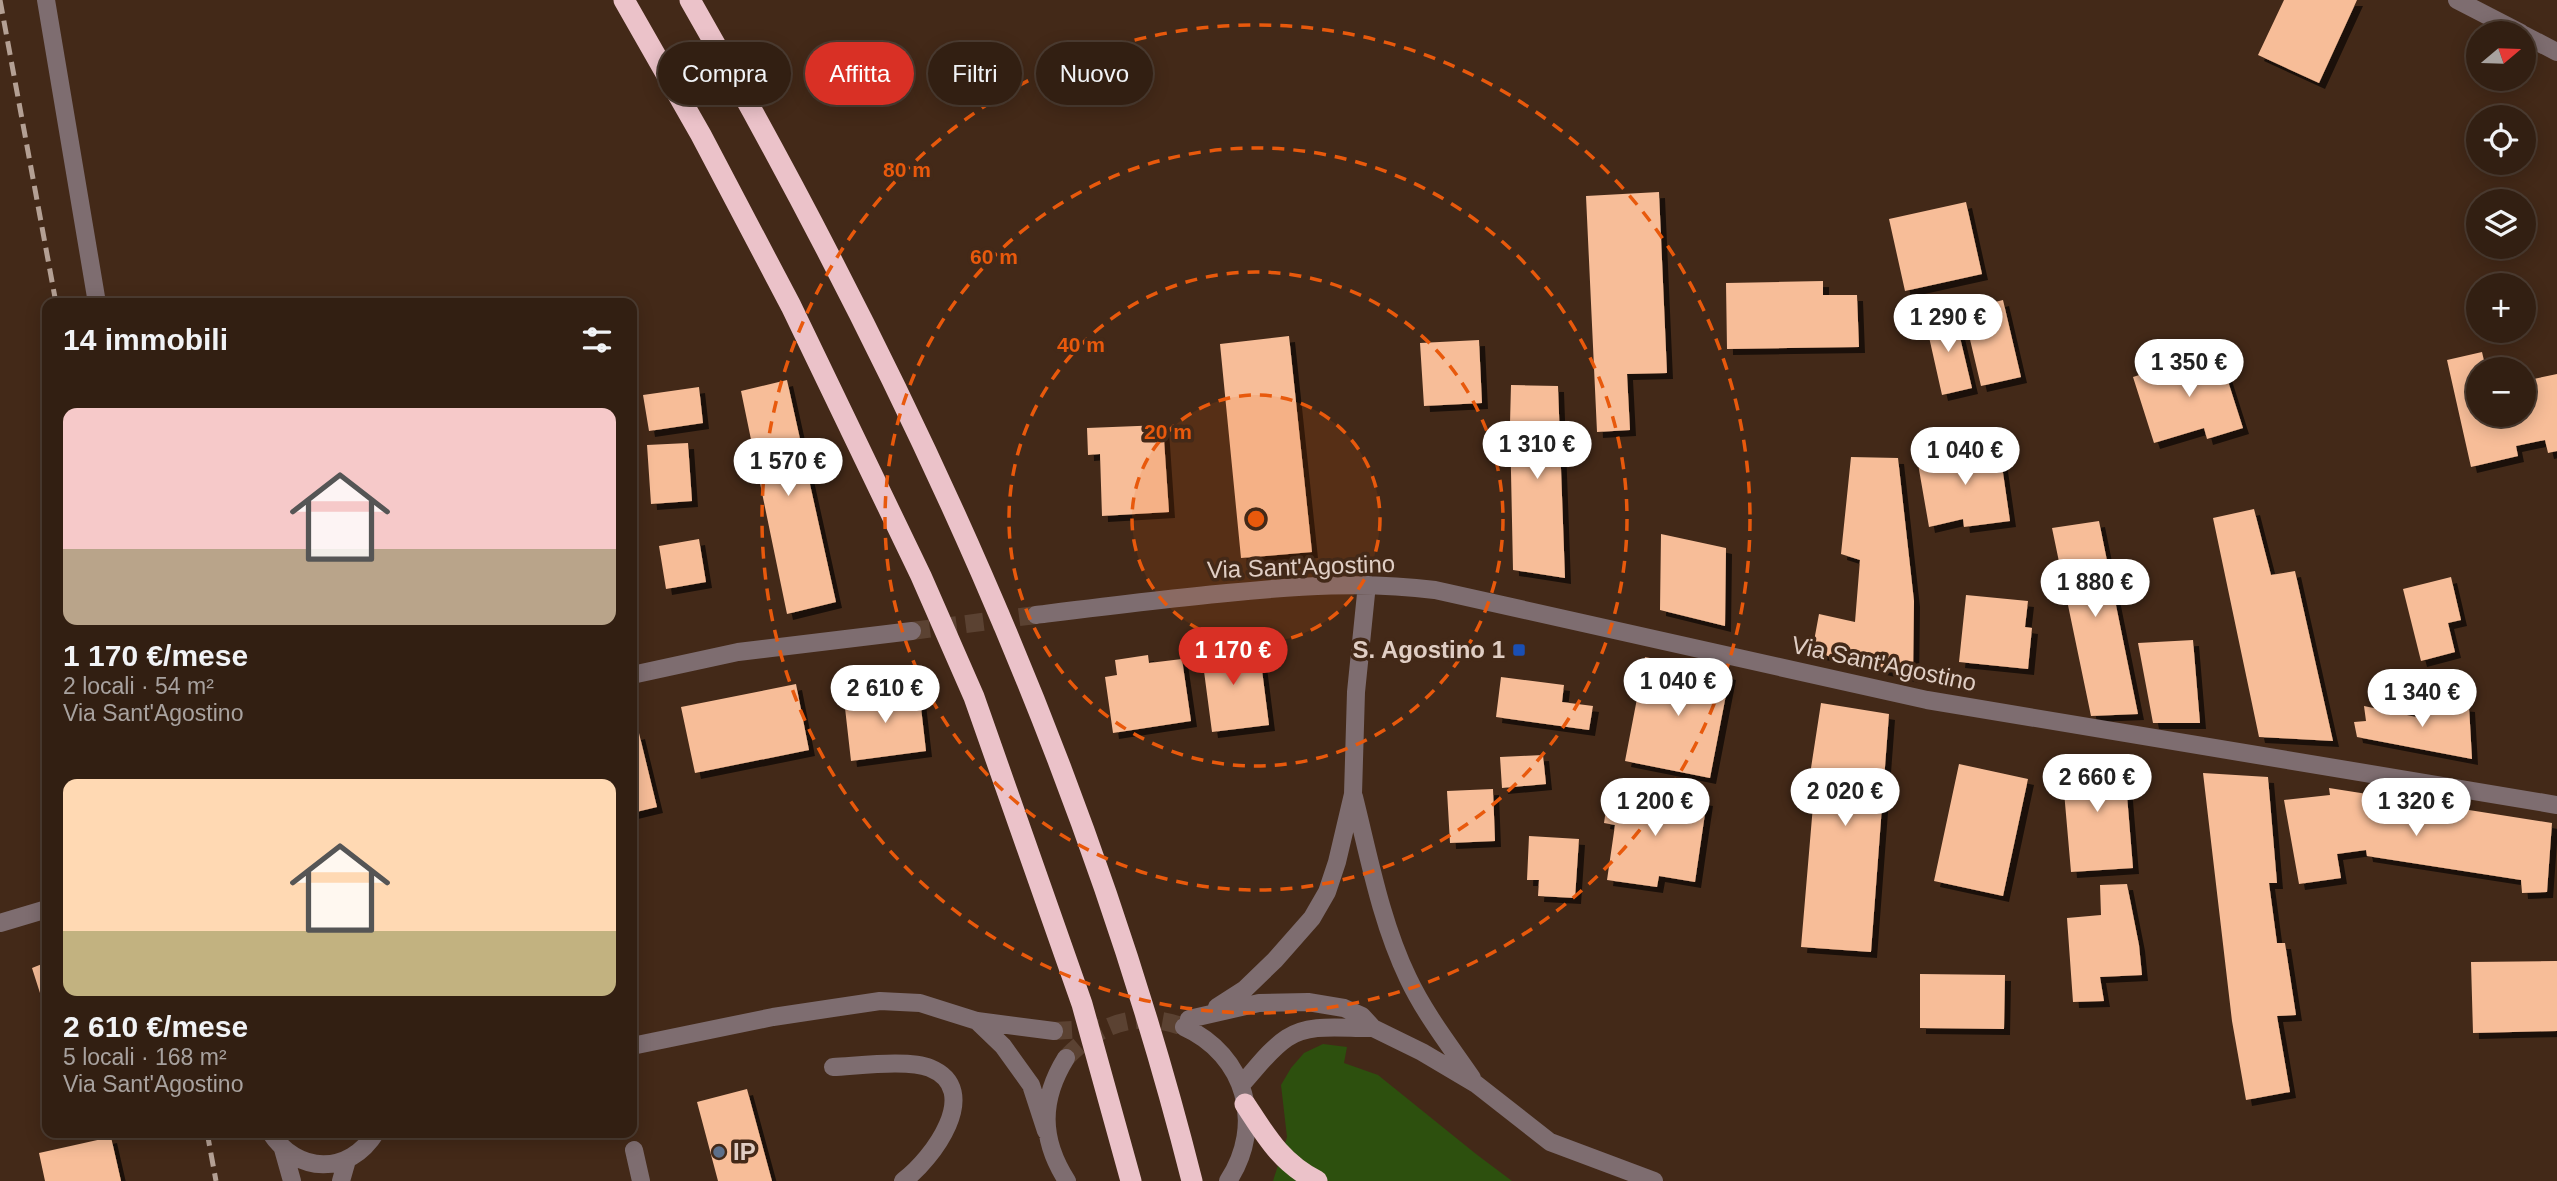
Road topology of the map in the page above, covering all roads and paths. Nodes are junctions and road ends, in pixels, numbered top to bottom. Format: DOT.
graph roads {
  1 [pos="46,0"];
  2 [pos="624,0"];
  3 [pos="690,0"];
  4 [pos="2457,0"];
  5 [pos="2497,21"];
  6 [pos="2536,41"];
  7 [pos="2557,52"];
  8 [pos="96,298"];
  9 [pos="1367,584"];
  10 [pos="1036,615"];
  11 [pos="912,631"];
  12 [pos="637,673"];
  13 [pos="1353,794"];
  14 [pos="2557,805"];
  15 [pos="42,910"];
  16 [pos="0,923"];
  17 [pos="1208,1013"];
  18 [pos="977,1021"];
  19 [pos="1373,1028"];
  20 [pos="1054,1031"];
  21 [pos="637,1045"];
  22 [pos="1066,1058"];
  23 [pos="833,1067"];
  24 [pos="1476,1084"];
  25 [pos="1243,1094"];
  26 [pos="1046,1131"];
  27 [pos="275,1138"];
  28 [pos="372,1138"];
  29 [pos="284,1149"];
  30 [pos="634,1150"];
  31 [pos="346,1160"];
  32 [pos="1054,1162"];
  33 [pos="292,1181"];
  34 [pos="341,1181"];
  35 [pos="641,1181"];
  36 [pos="903,1181"];
  37 [pos="1057,1181"];
  38 [pos="1066,1181"];
  39 [pos="1131,1181"];
  40 [pos="1192,1181"];
  41 [pos="1228,1181"];
  42 [pos="1317,1181"];
  43 [pos="1654,1181"];
  1 -- 8 [label="street"];
  2 -- 39 [label="highway, bridge"];
  3 -- 40 [label="highway, bridge"];
  4 -- 5 [label="street"];
  6 -- 7 [label="street"];
  9 -- 10 [label="street, Via Sant'Agostino"];
  9 -- 13 [label="street"];
  9 -- 14 [label="street, Via Sant'Agostino"];
  11 -- 12 [label="street"];
  13 -- 17 [label="street"];
  13 -- 24 [label="street"];
  15 -- 16 [label="street"];
  17 -- 19 [label="street"];
  17 -- 25 [label="street"];
  18 -- 20 [label="street"];
  18 -- 21 [label="street"];
  18 -- 26 [label="street"];
  19 -- 24 [label="street"];
  19 -- 25 [label="street"];
  22 -- 26 [label="street"];
  23 -- 36 [label="street"];
  24 -- 43 [label="street"];
  25 -- 41 [label="street"];
  25 -- 42 [label="highway"];
  26 -- 32 [label="street"];
  27 -- 29 [label="street"];
  28 -- 31 [label="street"];
  29 -- 31 [label="street"];
  29 -- 33 [label="street"];
  30 -- 35 [label="street"];
  31 -- 34 [label="street"];
  32 -- 37 [label="street"];
  32 -- 38 [label="street"];
}
